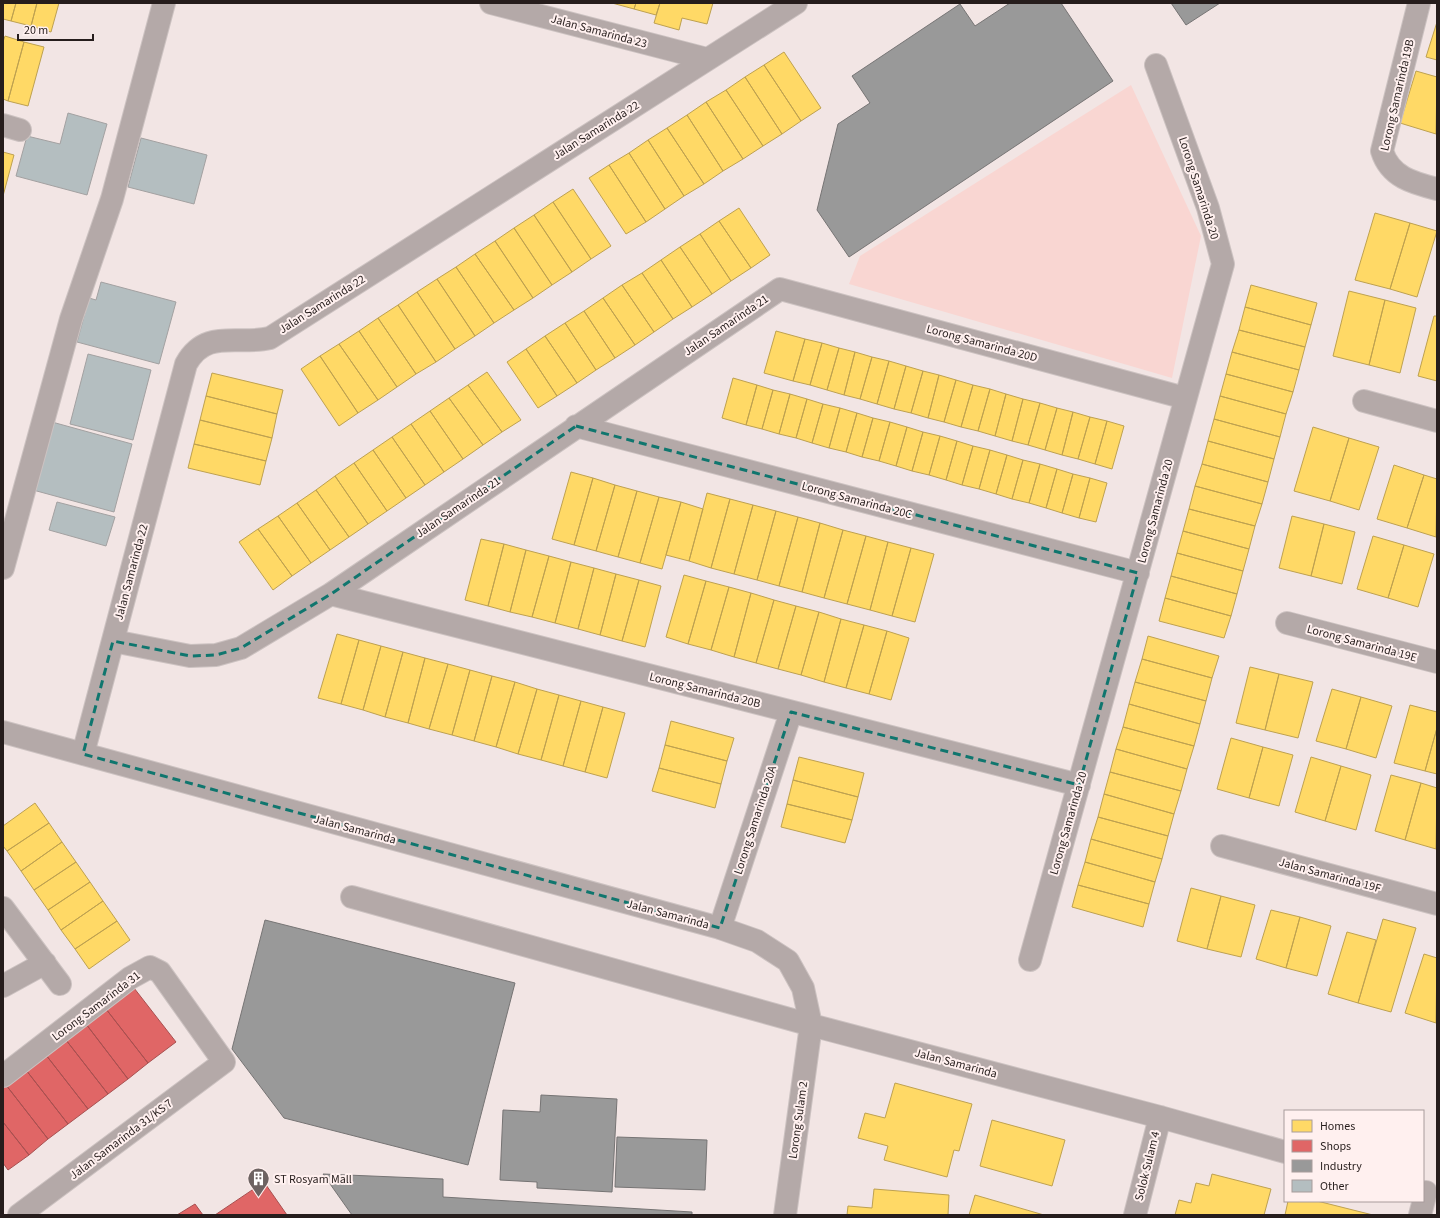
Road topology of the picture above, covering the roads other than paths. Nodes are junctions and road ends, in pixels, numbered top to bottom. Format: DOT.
graph roads {
  1 [pos="164,3"];
  2 [pos="491,3"];
  3 [pos="796,3"];
  4 [pos="1419,3"];
  5 [pos="707,59"];
  6 [pos="1156,65"];
  7 [pos="1432,188"];
  8 [pos="780,289"];
  9 [pos="1185,398"];
  10 [pos="1364,401"];
  11 [pos="1437,421"];
  12 [pos="576,426"];
  13 [pos="3,568"];
  14 [pos="1138,573"];
  15 [pos="331,594"];
  16 [pos="1287,623"];
  17 [pos="113,641"];
  18 [pos="1437,662"];
  19 [pos="791,712"];
  20 [pos="3,732"];
  21 [pos="83,754"];
  22 [pos="1079,785"];
  23 [pos="1222,846"];
  24 [pos="352,897"];
  25 [pos="1437,904"];
  26 [pos="3,908"];
  27 [pos="720,928"];
  28 [pos="1030,960"];
  29 [pos="44,963"];
  30 [pos="60,984"];
  31 [pos="3,986"];
  32 [pos="811,1025"];
  33 [pos="224,1062"];
  34 [pos="3,1076"];
  35 [pos="1160,1117"];
  36 [pos="1284,1152"];
  37 [pos="1429,1193"];
  38 [pos="18,1215"];
  39 [pos="785,1215"];
  40 [pos="1135,1215"];
  41 [pos="1420,1215"];
  1 -- 13 [label="street"];
  2 -- 5 [label="street, Jalan Samarinda 23"];
  3 -- 5 [label="street, Jalan Samarinda 22"];
  4 -- 7 [label="street, Lorong Samarinda 19B"];
  5 -- 17 [label="street, Jalan Samarinda 22"];
  6 -- 9 [label="street, Lorong Samarinda 20"];
  8 -- 9 [label="street, Lorong Samarinda 20D"];
  8 -- 12 [label="street, Jalan Samarinda 21"];
  9 -- 14 [label="street, Lorong Samarinda 20"];
  10 -- 11 [label="street"];
  12 -- 14 [label="street, Lorong Samarinda 20C"];
  12 -- 15 [label="street, Jalan Samarinda 21"];
  14 -- 22 [label="street, Lorong Samarinda 20"];
  15 -- 17 [label="street, Jalan Samarinda 21"];
  15 -- 19 [label="street, Lorong Samarinda 20B"];
  16 -- 18 [label="street, Lorong Samarinda 19E"];
  17 -- 21 [label="street, Jalan Samarinda 22"];
  19 -- 22 [label="street, Lorong Samarinda 20B"];
  19 -- 27 [label="street, Lorong Samarinda 20A"];
  20 -- 21 [label="street, Jalan Samarinda"];
  21 -- 27 [label="street, Jalan Samarinda"];
  22 -- 28 [label="street, Lorong Samarinda 20"];
  23 -- 25 [label="street, Jalan Samarinda 19F"];
  24 -- 32 [label="street"];
  26 -- 29 [label="street"];
  27 -- 32 [label="street, Jalan Samarinda"];
  29 -- 30 [label="street"];
  29 -- 31 [label="street"];
  32 -- 35 [label="street, Jalan Samarinda"];
  32 -- 39 [label="street, Lorong Sulam 2"];
  33 -- 34 [label="street, Lorong Samarinda 31"];
  33 -- 38 [label="street, Jalan Samarinda 31/KS 7"];
  35 -- 36 [label="street, Jalan Samarinda"];
  35 -- 40 [label="street, Solok Sulam 4"];
  37 -- 41 [label="street"];
}
